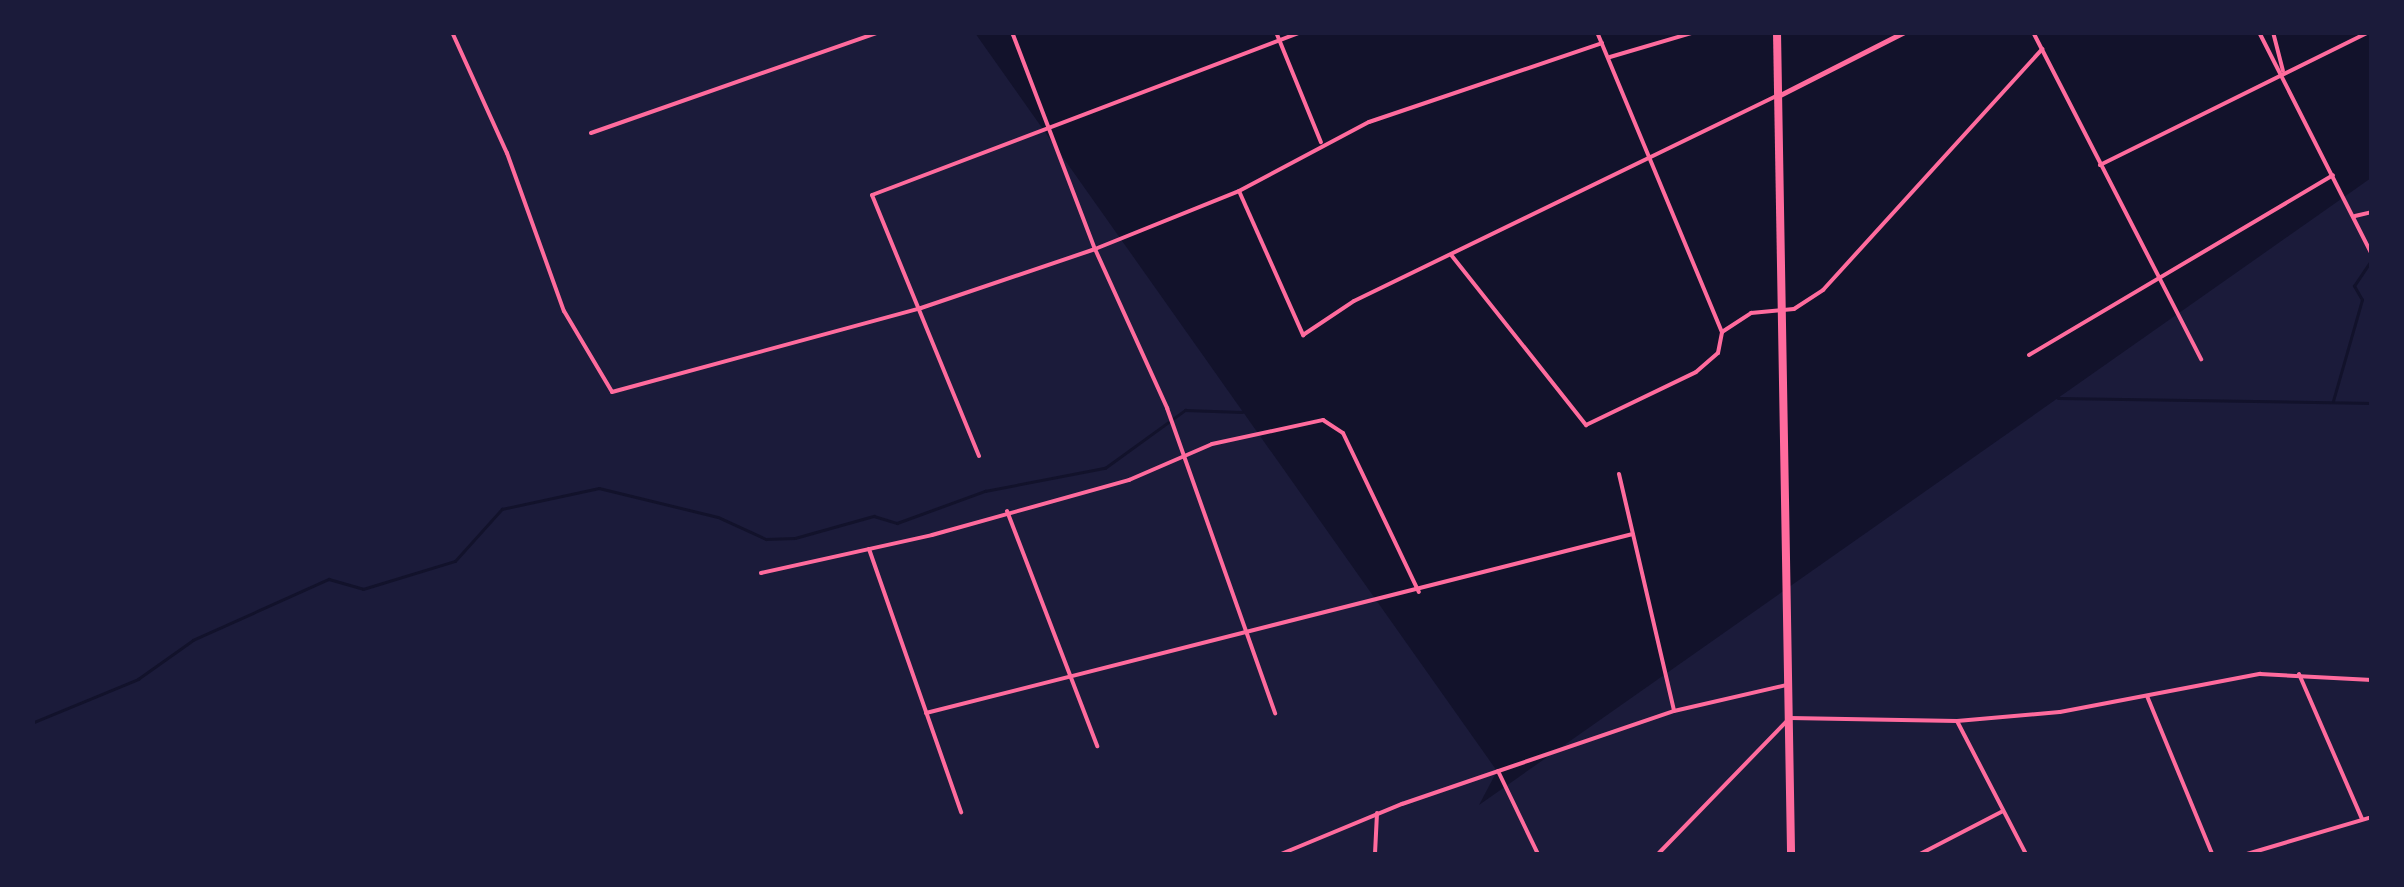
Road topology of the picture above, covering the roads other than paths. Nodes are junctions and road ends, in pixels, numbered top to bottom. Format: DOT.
graph roads {
  1 [pos="452,32"];
  2 [pos="880,32"];
  3 [pos="1012,32"];
  4 [pos="1300,32"];
  5 [pos="1596,32"];
  6 [pos="1695,32"];
  7 [pos="1777,32"];
  8 [pos="1904,32"];
  9 [pos="2033,32"];
  10 [pos="2259,32"];
  11 [pos="2273,32"];
  12 [pos="2369,32"];
  13 [pos="1277,35"];
  14 [pos="1602,43"];
  15 [pos="2042,49"];
  16 [pos="1610,57"];
  17 [pos="2284,71"];
  18 [pos="1778,96"];
  19 [pos="1046,124"];
  20 [pos="590,132"];
  21 [pos="1321,142"];
  22 [pos="1650,158"];
  23 [pos="2098,166"];
  24 [pos="2332,175"];
  25 [pos="1239,192"];
  26 [pos="2372,212"];
  27 [pos="2354,216"];
  28 [pos="1094,249"];
  29 [pos="2370,253"];
  30 [pos="1452,256"];
  31 [pos="2156,276"];
  32 [pos="921,308"];
  33 [pos="1780,309"];
  34 [pos="1722,332"];
  35 [pos="2029,355"];
  36 [pos="2201,359"];
  37 [pos="979,456"];
  38 [pos="1184,456"];
  39 [pos="1620,474"];
  40 [pos="1007,511"];
  41 [pos="1633,534"];
  42 [pos="869,549"];
  43 [pos="761,573"];
  44 [pos="1418,592"];
  45 [pos="1246,630"];
  46 [pos="2299,674"];
  47 [pos="1070,675"];
  48 [pos="2372,680"];
  49 [pos="1791,684"];
  50 [pos="2146,696"];
  51 [pos="1674,711"];
  52 [pos="926,713"];
  53 [pos="1275,713"];
  54 [pos="1790,718"];
  55 [pos="1958,722"];
  56 [pos="1098,746"];
  57 [pos="1498,771"];
  58 [pos="2003,811"];
  59 [pos="961,812"];
  60 [pos="1377,813"];
  61 [pos="2372,816"];
  62 [pos="2362,819"];
  63 [pos="1281,854"];
  64 [pos="1376,854"];
  65 [pos="1538,854"];
  66 [pos="1658,854"];
  67 [pos="1792,854"];
  68 [pos="1920,854"];
  69 [pos="2026,854"];
  70 [pos="2212,854"];
  71 [pos="2246,854"];
  1 -- 32 [label="street"];
  2 -- 20 [label="street"];
  3 -- 19 [label="street"];
  4 -- 13 [label="street"];
  5 -- 14 [label="street"];
  6 -- 16 [label="street"];
  7 -- 18 [label="highway"];
  8 -- 18 [label="street"];
  9 -- 15 [label="street"];
  10 -- 17 [label="street"];
  11 -- 17 [label="street"];
  12 -- 17 [label="street"];
  13 -- 19 [label="street"];
  13 -- 21 [label="street"];
  14 -- 16 [label="street"];
  14 -- 21 [label="street"];
  15 -- 23 [label="street"];
  15 -- 33 [label="street"];
  16 -- 22 [label="street"];
  17 -- 23 [label="street"];
  17 -- 24 [label="street"];
  18 -- 22 [label="street"];
  18 -- 33 [label="highway"];
  19 -- 28 [label="street"];
  19 -- 32 [label="street"];
  21 -- 25 [label="street"];
  22 -- 30 [label="street"];
  22 -- 34 [label="street"];
  23 -- 31 [label="street"];
  24 -- 27 [label="street"];
  24 -- 31 [label="street"];
  25 -- 28 [label="street"];
  25 -- 30 [label="street"];
  26 -- 27 [label="street"];
  27 -- 29 [label="street"];
  28 -- 32 [label="street"];
  28 -- 38 [label="street"];
  30 -- 34 [label="street"];
  31 -- 35 [label="street"];
  31 -- 36 [label="street"];
  32 -- 37 [label="street"];
  33 -- 34 [label="street"];
  33 -- 49 [label="highway"];
  38 -- 40 [label="street"];
  38 -- 44 [label="street"];
  38 -- 45 [label="street"];
  39 -- 41 [label="street"];
  40 -- 42 [label="street"];
  40 -- 47 [label="street"];
  41 -- 44 [label="street"];
  41 -- 51 [label="street"];
  42 -- 43 [label="street"];
  42 -- 52 [label="street"];
  44 -- 45 [label="street"];
  45 -- 47 [label="street"];
  45 -- 53 [label="street"];
  46 -- 48 [label="street"];
  46 -- 50 [label="street"];
  46 -- 62 [label="street"];
  47 -- 52 [label="street"];
  47 -- 56 [label="street"];
  49 -- 51 [label="street"];
  49 -- 54 [label="highway"];
  50 -- 55 [label="street"];
  50 -- 70 [label="street"];
  51 -- 57 [label="street"];
  52 -- 59 [label="street"];
  54 -- 55 [label="street"];
  54 -- 66 [label="street"];
  54 -- 67 [label="highway"];
  55 -- 58 [label="street"];
  57 -- 60 [label="street"];
  57 -- 65 [label="street"];
  58 -- 68 [label="street"];
  58 -- 69 [label="street"];
  60 -- 63 [label="street"];
  60 -- 64 [label="street"];
  61 -- 62 [label="street"];
  62 -- 71 [label="street"];
}
